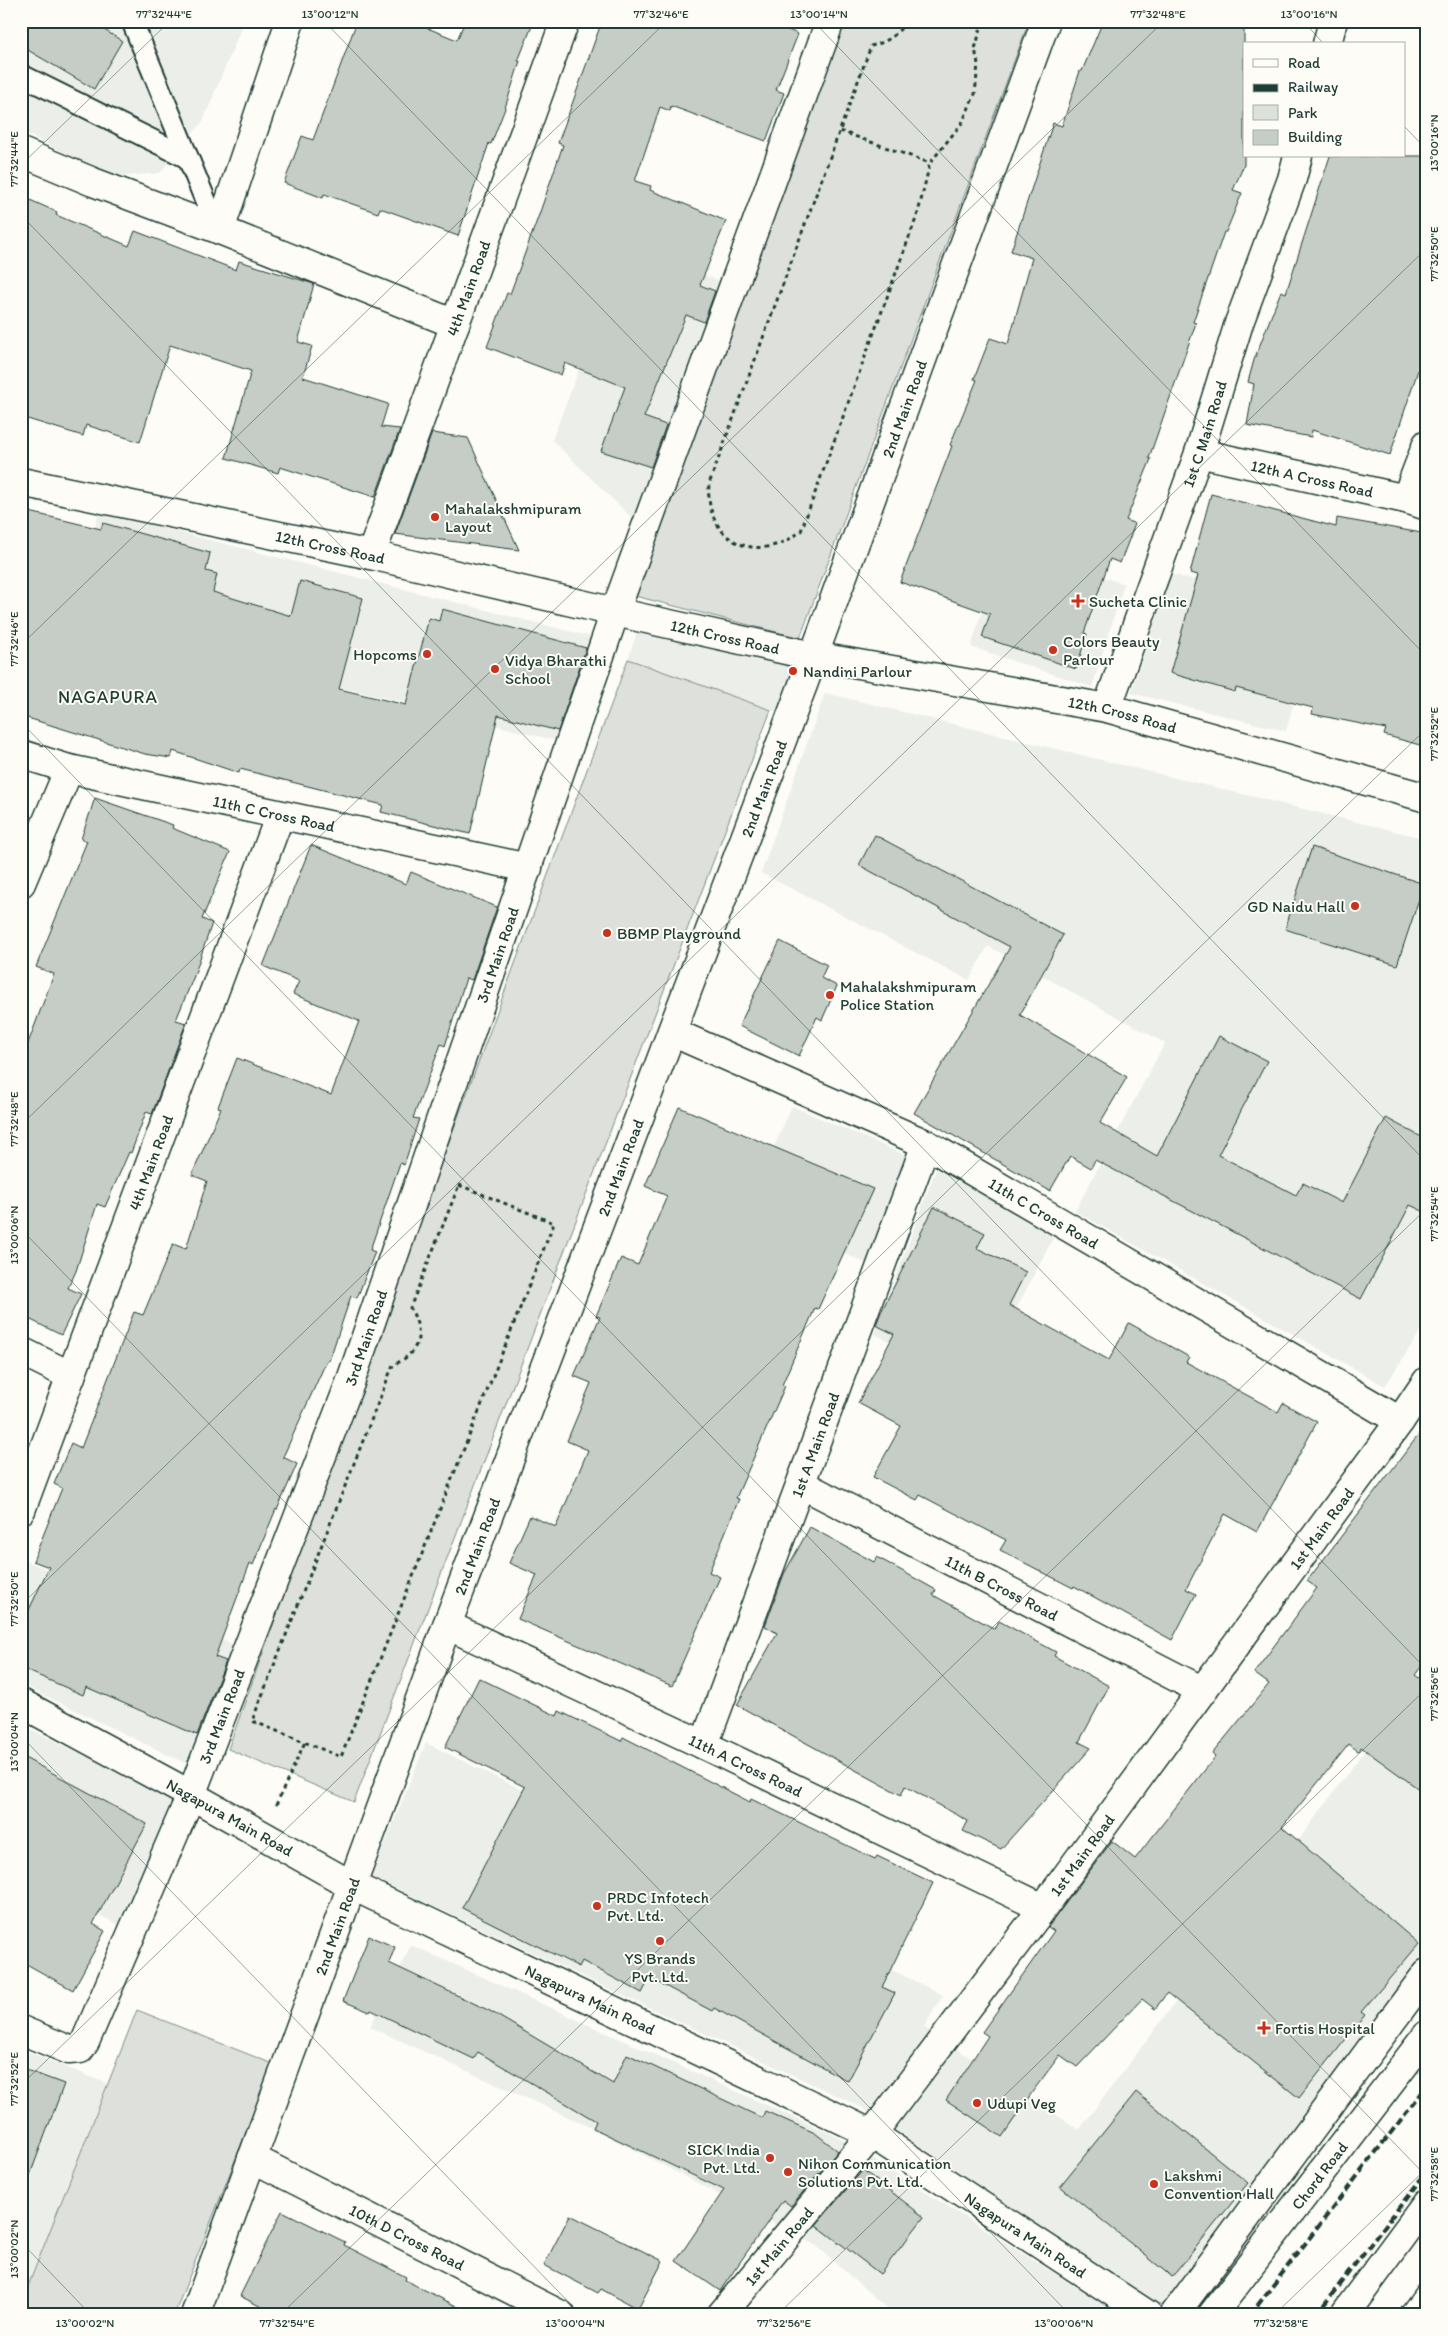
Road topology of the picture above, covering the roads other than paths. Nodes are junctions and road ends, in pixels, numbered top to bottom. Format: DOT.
graph roads {
  1 [pos="132,21"];
  2 [pos="290,21"];
  3 [pos="565,21"];
  4 [pos="830,21"];
  5 [pos="1046,21"];
  6 [pos="1332,21"];
  7 [pos="1327,42"];
  8 [pos="21,74"];
  9 [pos="21,152"];
  10 [pos="188,158"];
  11 [pos="1297,158"];
  12 [pos="220,230"];
  13 [pos="455,324"];
  14 [pos="1427,444"];
  15 [pos="1199,453"];
  16 [pos="21,482"];
  17 [pos="1417,502"];
  18 [pos="371,555"];
  19 [pos="615,612"];
  20 [pos="813,656"];
  21 [pos="1107,708"];
  22 [pos="21,754"];
  23 [pos="69,769"];
  24 [pos="1427,798"];
  25 [pos="280,815"];
  26 [pos="528,868"];
  27 [pos="21,883"];
  28 [pos="672,1032"];
  29 [pos="926,1144"];
  30 [pos="21,1351"];
  31 [pos="71,1376"];
  32 [pos="1427,1381"];
  33 [pos="1400,1421"];
  34 [pos="801,1484"];
  35 [pos="21,1510"];
  36 [pos="447,1625"];
  37 [pos="1203,1691"];
  38 [pos="21,1703"];
  39 [pos="704,1745"];
  40 [pos="191,1795"];
  41 [pos="353,1886"];
  42 [pos="1043,1908"];
  43 [pos="1427,1973"];
  44 [pos="21,2030"];
  45 [pos="1427,2035"];
  46 [pos="872,2134"];
  47 [pos="252,2158"];
  48 [pos="1427,2203"];
  49 [pos="1427,2297"];
  50 [pos="195,2315"];
  51 [pos="561,2315"];
  52 [pos="721,2315"];
  53 [pos="1148,2315"];
  54 [pos="1174,2315"];
  55 [pos="1212,2315"];
  56 [pos="1344,2315"];
  57 [pos="1414,2315"];
  1 -- 10 [label="lane"];
  2 -- 12 [label="street"];
  3 -- 13 [label="street, 4th Main Road"];
  4 -- 19 [label="street, 3rd Main Road"];
  5 -- 20 [label="street, 2nd Main Road"];
  6 -- 7 [label="street"];
  8 -- 10 [label="lane"];
  9 -- 12 [label="street"];
  10 -- 12 [label="lane"];
  11 -- 15 [label="street, 1st C Main Road"];
  12 -- 13 [label="street"];
  13 -- 18 [label="street, 4th Main Road"];
  14 -- 17 [label="street"];
  15 -- 17 [label="street, 12th A Cross Road"];
  15 -- 21 [label="street, 1st C Main Road"];
  16 -- 18 [label="street, 12th Cross Road"];
  18 -- 19 [label="street, 12th Cross Road"];
  19 -- 20 [label="street, 12th Cross Road"];
  19 -- 26 [label="street, 3rd Main Road"];
  20 -- 21 [label="street, 12th Cross Road"];
  20 -- 28 [label="street, 2nd Main Road"];
  21 -- 24 [label="street, 12th Cross Road"];
  22 -- 23 [label="street, 11th C Cross Road"];
  23 -- 25 [label="street, 11th C Cross Road"];
  23 -- 27 [label="street"];
  25 -- 26 [label="street, 11th C Cross Road"];
  25 -- 31 [label="street, 4th Main Road"];
  26 -- 40 [label="street, 3rd Main Road"];
  28 -- 29 [label="street, 11th C Cross Road"];
  28 -- 36 [label="street, 2nd Main Road"];
  29 -- 33 [label="street, 11th C Cross Road"];
  29 -- 34 [label="street, 1st A Main Road"];
  30 -- 31 [label="street"];
  31 -- 35 [label="street, 4th Main Road"];
  32 -- 33 [label="street, 1st Main Road"];
  33 -- 37 [label="street, 1st Main Road"];
  34 -- 37 [label="street, 11th B Cross Road"];
  34 -- 39 [label="street, 1st A Main Road"];
  36 -- 39 [label="street, 11th A Cross Road"];
  36 -- 41 [label="street, 2nd Main Road"];
  37 -- 42 [label="street, 1st Main Road"];
  38 -- 40 [label="street, Nagapura Main Road"];
  39 -- 42 [label="street, 11th A Cross Road"];
  40 -- 41 [label="street, Nagapura Main Road"];
  40 -- 44 [label="street, 3rd Main Road"];
  41 -- 46 [label="street, Nagapura Main Road"];
  41 -- 47 [label="street, 2nd Main Road"];
  42 -- 46 [label="street, 1st Main Road"];
  43 -- 54 [label="street"];
  45 -- 55 [label="street, Chord Road"];
  46 -- 52 [label="street, 1st Main Road"];
  46 -- 53 [label="street, Nagapura Main Road"];
  47 -- 50 [label="street, 2nd Main Road"];
  47 -- 51 [label="street, 10th D Cross Road"];
  48 -- 56 [label="street"];
  49 -- 57 [label="street"];
}
